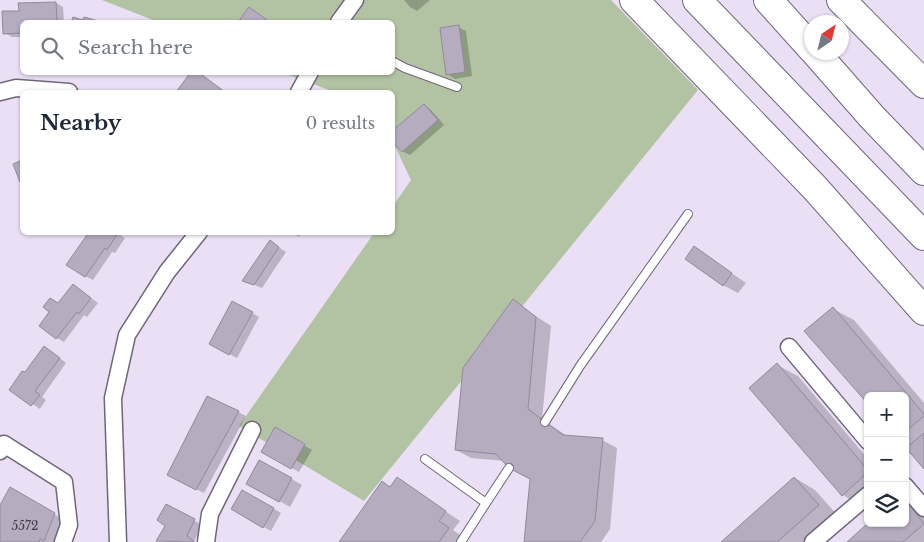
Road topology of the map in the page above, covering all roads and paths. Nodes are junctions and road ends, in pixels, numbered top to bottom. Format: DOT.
graph roads {
  1 [pos="355,0"];
  2 [pos="634,0"];
  3 [pos="697,0"];
  4 [pos="841,0"];
  5 [pos="769,1"];
  6 [pos="340,20"];
  7 [pos="804,34"];
  8 [pos="804,40"];
  9 [pos="822,60"];
  10 [pos="833,60"];
  11 [pos="395,63"];
  12 [pos="308,75"];
  13 [pos="924,84"];
  14 [pos="457,87"];
  15 [pos="42,90"];
  16 [pos="299,90"];
  17 [pos="0,92"];
  18 [pos="924,144"];
  19 [pos="924,171"];
  20 [pos="815,188"];
  21 [pos="688,214"];
  22 [pos="197,235"];
  23 [pos="924,236"];
  24 [pos="924,311"];
  25 [pos="924,325"];
  26 [pos="789,347"];
  27 [pos="545,422"];
  28 [pos="252,430"];
  29 [pos="865,437"];
  30 [pos="0,451"];
  31 [pos="425,459"];
  32 [pos="509,468"];
  33 [pos="909,491"];
  34 [pos="864,498"];
  35 [pos="486,503"];
  36 [pos="924,508"];
  37 [pos="63,542"];
  38 [pos="118,542"];
  39 [pos="206,542"];
  40 [pos="460,542"];
  41 [pos="812,542"];
  1 -- 6 [label="street"];
  2 -- 20 [label="highway"];
  3 -- 23 [label="highway"];
  4 -- 13 [label="highway"];
  5 -- 7 [label="highway"];
  5 -- 8 [label="highway"];
  9 -- 19 [label="highway"];
  10 -- 18 [label="highway"];
  11 -- 14 [label="lane"];
  12 -- 16 [label="street"];
  15 -- 17 [label="street"];
  20 -- 24 [label="highway"];
  20 -- 25 [label="highway"];
  21 -- 27 [label="lane"];
  22 -- 38 [label="street"];
  26 -- 29 [label="street"];
  28 -- 39 [label="street"];
  30 -- 37 [label="street"];
  31 -- 35 [label="lane"];
  32 -- 35 [label="lane"];
  33 -- 36 [label="street"];
  34 -- 41 [label="street"];
  35 -- 40 [label="lane"];
}
